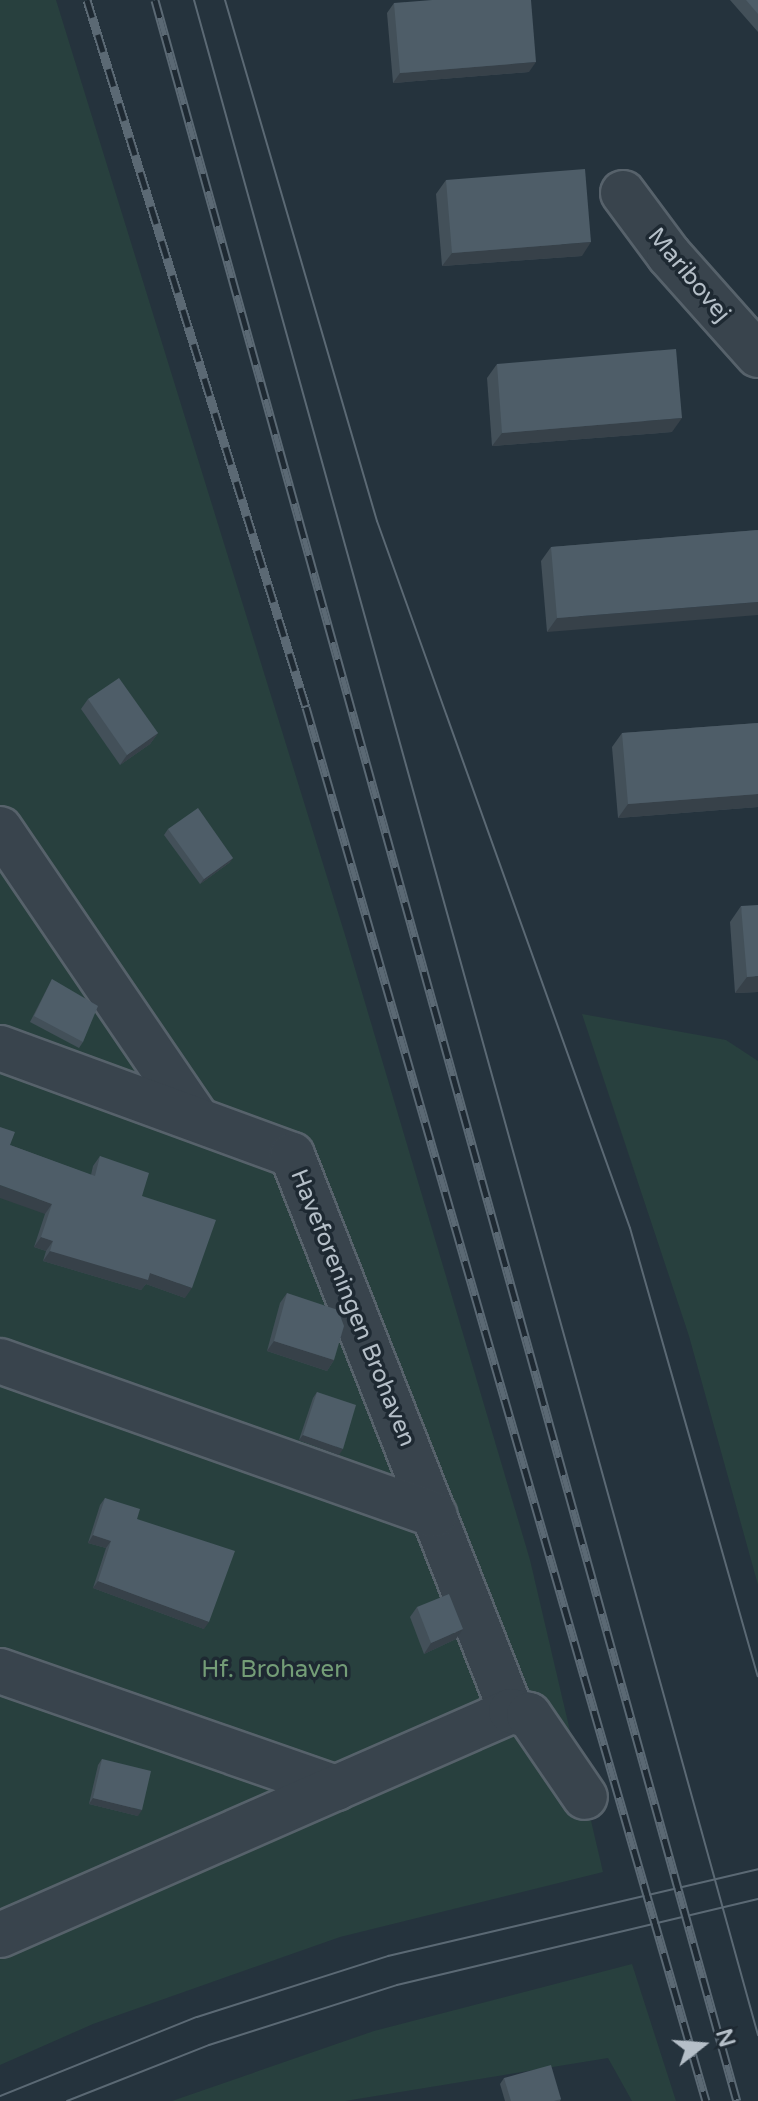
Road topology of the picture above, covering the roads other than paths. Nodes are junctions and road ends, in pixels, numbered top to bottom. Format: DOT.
graph roads {
  1 [pos="623,193"];
  2 [pos="758,355"];
  3 [pos="0,829"];
  4 [pos="0,1048"];
  5 [pos="195,1116"];
  6 [pos="0,1361"];
  7 [pos="435,1515"];
  8 [pos="0,1671"];
  9 [pos="511,1711"];
  10 [pos="336,1788"];
  11 [pos="585,1797"];
  12 [pos="0,1935"];
  1 -- 2 [label="street, Maribovej"];
  3 -- 5 [label="street"];
  4 -- 5 [label="street, Haveforeningen Brohaven"];
  5 -- 7 [label="street, Haveforeningen Brohaven"];
  6 -- 7 [label="street"];
  7 -- 9 [label="street, Haveforeningen Brohaven"];
  8 -- 10 [label="street"];
  9 -- 10 [label="street"];
  9 -- 11 [label="street"];
  10 -- 12 [label="street"];
}
